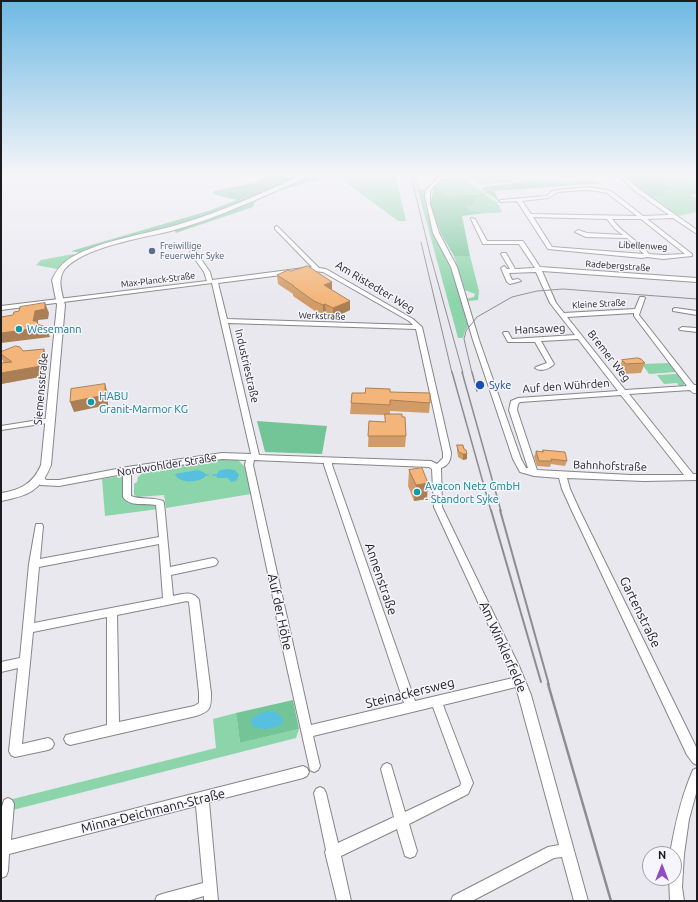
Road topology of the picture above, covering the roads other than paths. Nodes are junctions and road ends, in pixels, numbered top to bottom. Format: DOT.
graph roads {
  1 [pos="206,218"];
  2 [pos="432,218"];
  3 [pos="530,218"];
  4 [pos="609,218"];
  5 [pos="628,218"];
  6 [pos="653,218"];
  7 [pos="677,218"];
  8 [pos="473,219"];
  9 [pos="644,219"];
  10 [pos="279,231"];
  11 [pos="578,232"];
  12 [pos="697,232"];
  13 [pos="629,237"];
  14 [pos="195,250"];
  15 [pos="504,254"];
  16 [pos="647,255"];
  17 [pos="512,268"];
  18 [pos="317,269"];
  19 [pos="538,270"];
  20 [pos="697,280"];
  21 [pos="518,281"];
  22 [pos="213,282"];
  23 [pos="642,298"];
  24 [pos="61,301"];
  25 [pos="1,308"];
  26 [pos="675,310"];
  27 [pos="636,311"];
  28 [pos="697,313"];
  29 [pos="563,315"];
  30 [pos="226,322"];
  31 [pos="418,328"];
  32 [pos="682,329"];
  33 [pos="697,330"];
  34 [pos="506,333"];
  35 [pos="580,337"];
  36 [pos="537,340"];
  37 [pos="538,368"];
  38 [pos="696,389"];
  39 [pos="623,392"];
  40 [pos="51,420"];
  41 [pos="1,428"];
  42 [pos="253,457"];
  43 [pos="329,460"];
  44 [pos="436,467"];
  45 [pos="128,470"];
  46 [pos="534,473"];
  47 [pos="562,475"];
  48 [pos="694,477"];
  49 [pos="41,479"];
  50 [pos="1,497"];
  51 [pos="39,526"];
  52 [pos="164,540"];
  53 [pos="214,562"];
  54 [pos="34,564"];
  55 [pos="166,572"];
  56 [pos="168,601"];
  57 [pos="112,612"];
  58 [pos="28,629"];
  59 [pos="24,662"];
  60 [pos="1,667"];
  61 [pos="520,681"];
  62 [pos="436,701"];
  63 [pos="411,706"];
  64 [pos="113,729"];
  65 [pos="306,732"];
  66 [pos="70,739"];
  67 [pos="48,744"];
  68 [pos="697,758"];
  69 [pos="308,769"];
  70 [pos="387,769"];
  71 [pos="697,774"];
  72 [pos="320,793"];
  73 [pos="202,798"];
  74 [pos="8,804"];
  75 [pos="402,820"];
  76 [pos="3,849"];
  77 [pos="568,850"];
  78 [pos="410,851"];
  79 [pos="332,852"];
  80 [pos="1,871"];
  81 [pos="210,894"];
  82 [pos="162,901"];
  83 [pos="344,901"];
  84 [pos="458,901"];
  85 [pos="581,901"];
  86 [pos="677,901"];
  1 -- 24 [label="main road, Siemensstraße"];
  2 -- 46 [label="street, Bahnhofstraße"];
  3 -- 16 [label="street, Libellenweg"];
  4 -- 13 [label="street"];
  5 -- 9 [label="street"];
  6 -- 9 [label="street"];
  7 -- 12 [label="street"];
  8 -- 19 [label="street, Bremer Weg"];
  9 -- 16 [label="street, Libellenweg"];
  10 -- 18 [label="street, Am Ristedter Weg"];
  11 -- 13 [label="street"];
  13 -- 16 [label="street"];
  14 -- 22 [label="street, Industriestraße"];
  15 -- 17 [label="street"];
  17 -- 19 [label="street, Radebergstraße"];
  17 -- 21 [label="street"];
  18 -- 22 [label="street, Max-Planck-Straße"];
  18 -- 31 [label="street, Am Ristedter Weg"];
  19 -- 20 [label="street, Radebergstraße"];
  19 -- 29 [label="street, Bremer Weg"];
  22 -- 24 [label="street, Max-Planck-Straße"];
  22 -- 30 [label="street, Industriestraße"];
  23 -- 27 [label="street"];
  24 -- 25 [label="street, Max-Planck-Straße"];
  24 -- 40 [label="main road, Siemensstraße"];
  26 -- 28 [label="street"];
  27 -- 29 [label="street, Kleine Straße"];
  27 -- 38 [label="street"];
  29 -- 35 [label="street, Bremer Weg"];
  30 -- 31 [label="street, Werkstraße"];
  30 -- 42 [label="street, Industriestraße"];
  31 -- 44 [label="street, Am Ristedter Weg"];
  32 -- 33 [label="street"];
  34 -- 36 [label="street, Hansaweg"];
  35 -- 36 [label="street, Hansaweg"];
  35 -- 39 [label="street, Bremer Weg"];
  36 -- 37 [label="street"];
  38 -- 39 [label="street, Auf den Wührden"];
  39 -- 46 [label="street, Auf den Wührden"];
  39 -- 48 [label="street, Bremer Weg"];
  40 -- 41 [label="street"];
  40 -- 49 [label="main road, Siemensstraße"];
  42 -- 43 [label="street, Nordwohlder Straße"];
  42 -- 45 [label="street, Nordwohlder Straße"];
  42 -- 65 [label="street, Auf der Höhe"];
  43 -- 44 [label="street, Nordwohlder Straße"];
  43 -- 63 [label="street, Annenstraße"];
  44 -- 61 [label="street, Am Winklerfelde"];
  45 -- 49 [label="street, Nordwohlder Straße"];
  45 -- 52 [label="street"];
  46 -- 47 [label="street, Bahnhofstraße"];
  47 -- 48 [label="street, Bahnhofstraße"];
  47 -- 68 [label="street, Gartenstraße"];
  49 -- 50 [label="main road"];
  51 -- 54 [label="street"];
  52 -- 54 [label="street"];
  52 -- 55 [label="street"];
  53 -- 55 [label="street"];
  54 -- 58 [label="street"];
  55 -- 56 [label="street"];
  56 -- 57 [label="street"];
  56 -- 64 [label="street"];
  57 -- 58 [label="street"];
  57 -- 64 [label="street"];
  58 -- 59 [label="street"];
  59 -- 60 [label="street"];
  59 -- 67 [label="street"];
  61 -- 62 [label="street, Steinackersweg"];
  61 -- 77 [label="street, Am Winklerfelde"];
  62 -- 63 [label="street, Steinackersweg"];
  62 -- 75 [label="street"];
  63 -- 65 [label="street, Steinackersweg"];
  64 -- 66 [label="street"];
  65 -- 69 [label="street, Auf der Höhe"];
  69 -- 73 [label="street, Minna-Deichmann-Straße"];
  70 -- 75 [label="street"];
  71 -- 86 [label="street"];
  72 -- 79 [label="street"];
  73 -- 76 [label="street, Minna-Deichmann-Straße"];
  73 -- 81 [label="street"];
  74 -- 76 [label="street"];
  75 -- 78 [label="street"];
  75 -- 79 [label="street"];
  76 -- 80 [label="street"];
  77 -- 84 [label="street"];
  77 -- 85 [label="street, Am Winklerfelde"];
  79 -- 83 [label="street"];
  81 -- 82 [label="street"];
}
